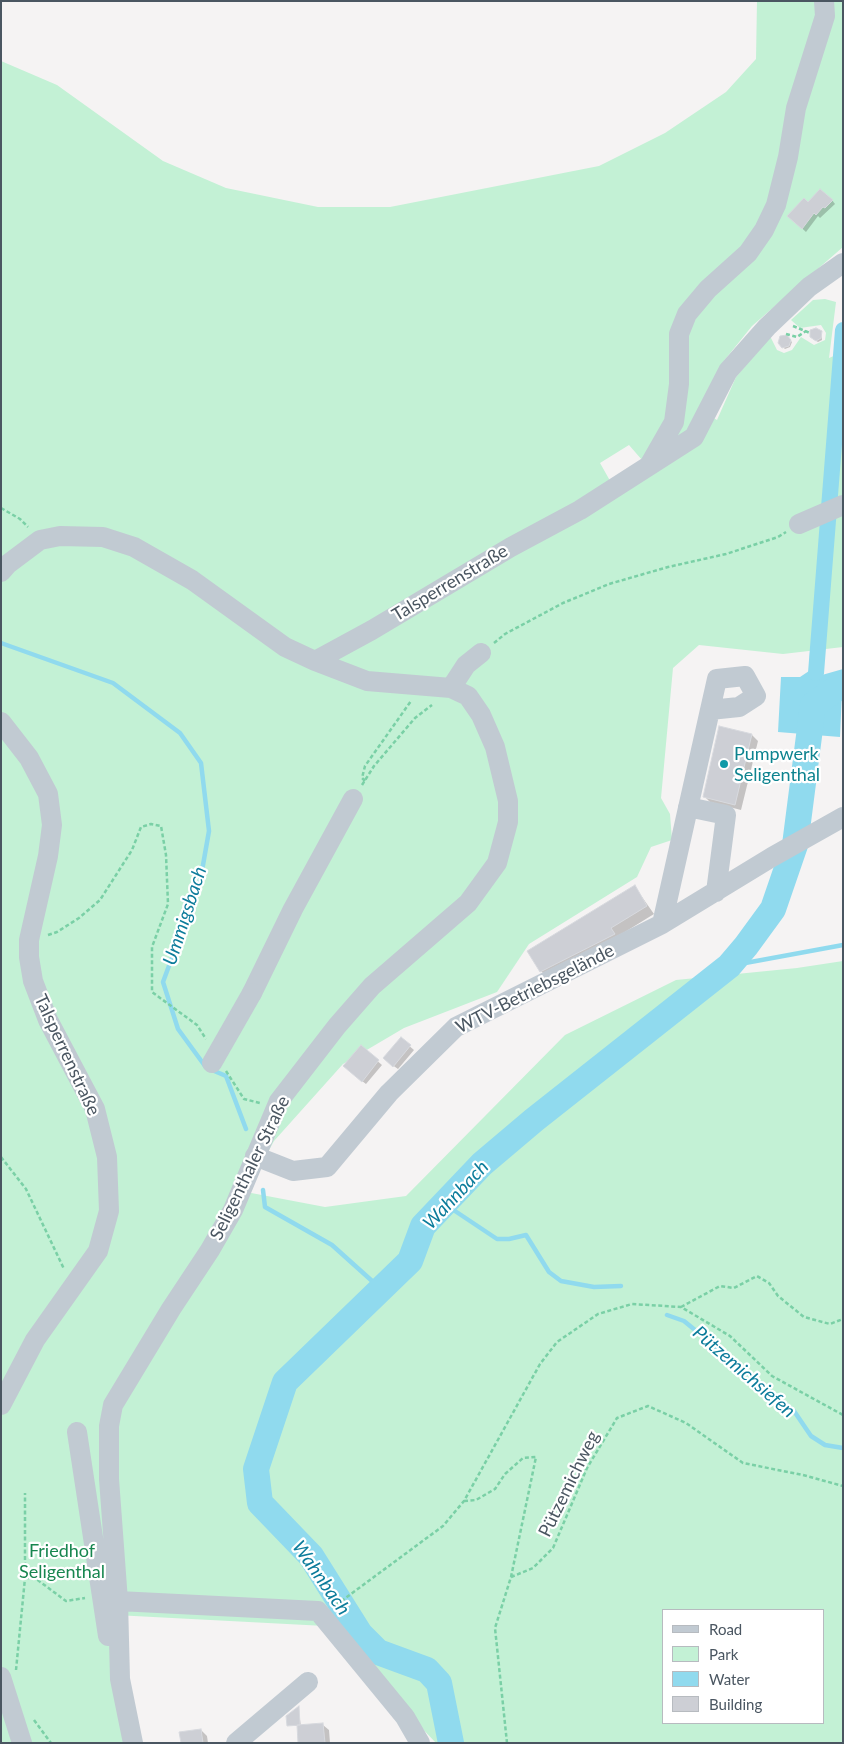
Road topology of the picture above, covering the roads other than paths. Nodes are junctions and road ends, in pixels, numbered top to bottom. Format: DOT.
graph roads {
  1 [pos="824,1"];
  2 [pos="843,264"];
  3 [pos="649,466"];
  4 [pos="843,505"];
  5 [pos="800,524"];
  6 [pos="1,572"];
  7 [pos="481,653"];
  8 [pos="314,661"];
  9 [pos="451,688"];
  10 [pos="710,710"];
  11 [pos="1,722"];
  12 [pos="353,799"];
  13 [pos="688,808"];
  14 [pos="836,821"];
  15 [pos="716,892"];
  16 [pos="662,924"];
  17 [pos="214,1058"];
  18 [pos="255,1156"];
  19 [pos="1,1405"];
  20 [pos="77,1432"];
  21 [pos="118,1600"];
  22 [pos="8,1676"];
  23 [pos="120,1679"];
  24 [pos="308,1682"];
  25 [pos="22,1743"];
  26 [pos="133,1743"];
  27 [pos="236,1743"];
  28 [pos="420,1743"];
  1 -- 3 [label="street"];
  2 -- 3 [label="street, Talsperrenstraße"];
  3 -- 8 [label="street, Talsperrenstraße"];
  4 -- 5 [label="street"];
  6 -- 8 [label="street"];
  7 -- 9 [label="street"];
  8 -- 9 [label="street, Seligenthaler Straße"];
  9 -- 18 [label="street, Seligenthaler Straße"];
  10 -- 13 [label="street"];
  11 -- 19 [label="street, Talsperrenstraße"];
  12 -- 17 [label="street, bridge"];
  13 -- 15 [label="street"];
  13 -- 16 [label="street"];
  14 -- 15 [label="street, WTV-Betriebsgelände"];
  15 -- 16 [label="street, WTV-Betriebsgelände"];
  16 -- 18 [label="street, WTV-Betriebsgelände"];
  18 -- 21 [label="street, Seligenthaler Straße"];
  20 -- 23 [label="street"];
  21 -- 23 [label="street, Seligenthaler Straße"];
  21 -- 28 [label="street"];
  22 -- 25 [label="street"];
  23 -- 26 [label="street, Seligenthaler Straße"];
  24 -- 27 [label="street"];
}
